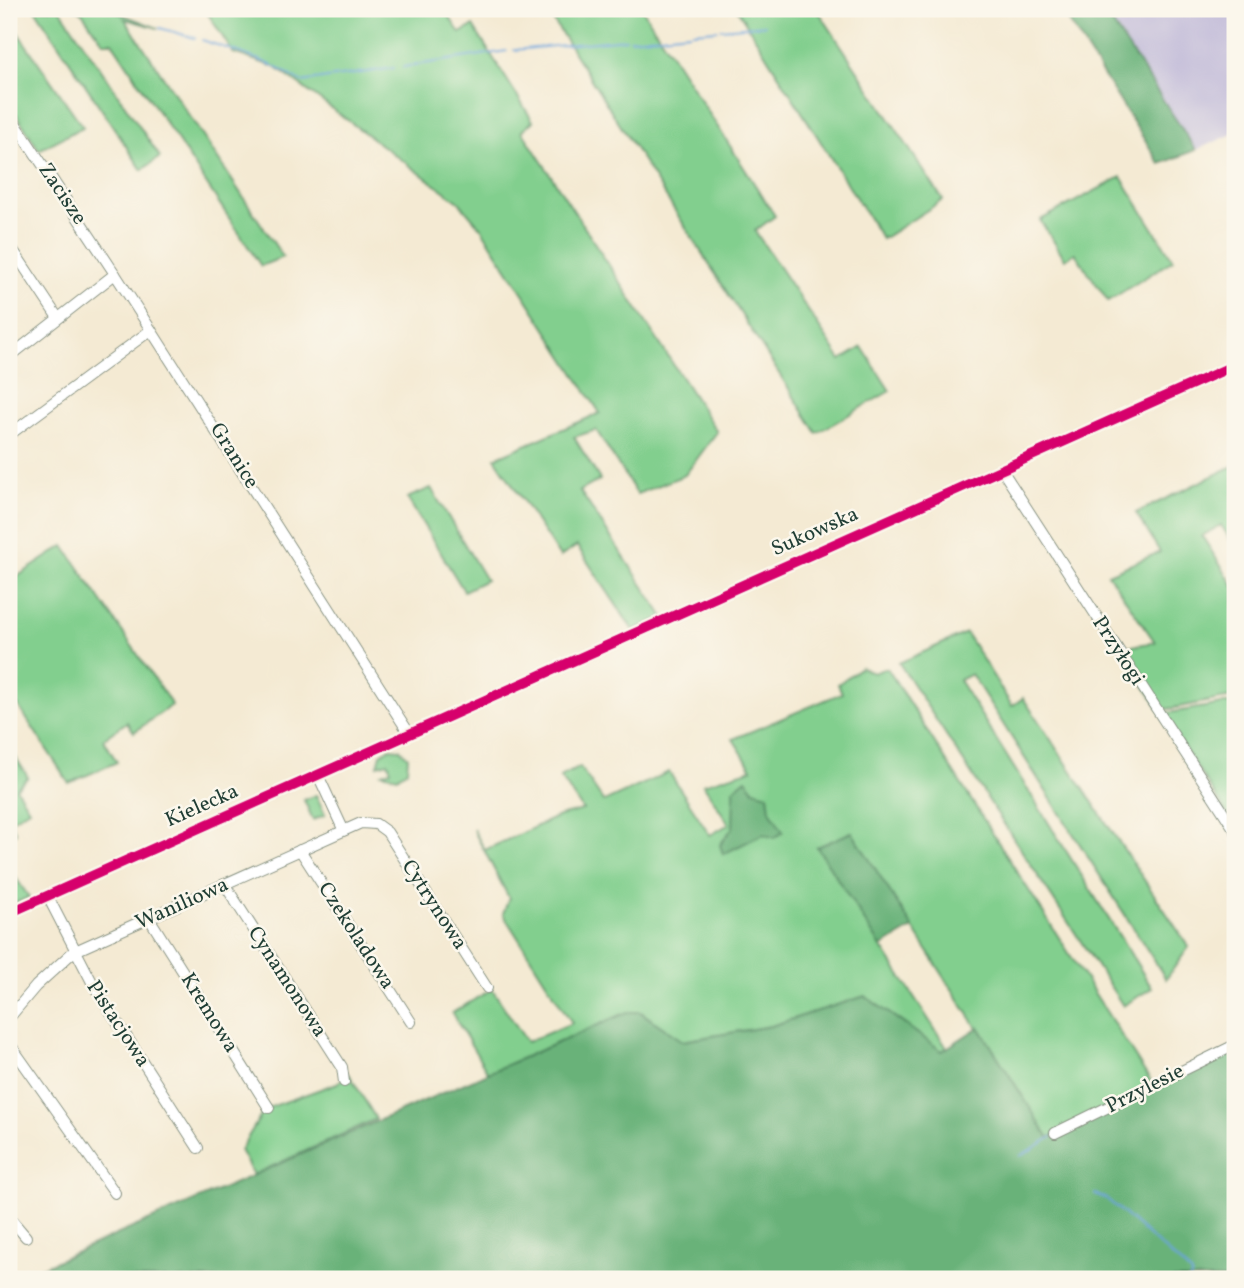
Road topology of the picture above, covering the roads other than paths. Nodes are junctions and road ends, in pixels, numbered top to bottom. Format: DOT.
graph roads {
  1 [pos="9,114"];
  2 [pos="9,244"];
  3 [pos="115,274"];
  4 [pos="58,318"];
  5 [pos="151,330"];
  6 [pos="9,357"];
  7 [pos="1235,365"];
  8 [pos="9,435"];
  9 [pos="1002,470"];
  10 [pos="409,733"];
  11 [pos="318,775"];
  12 [pos="376,824"];
  13 [pos="344,829"];
  14 [pos="1235,830"];
  15 [pos="300,850"];
  16 [pos="225,885"];
  17 [pos="47,895"];
  18 [pos="9,913"];
  19 [pos="149,918"];
  20 [pos="74,952"];
  21 [pos="488,988"];
  22 [pos="9,1018"];
  23 [pos="411,1021"];
  24 [pos="9,1043"];
  25 [pos="1235,1045"];
  26 [pos="344,1082"];
  27 [pos="269,1108"];
  28 [pos="1055,1133"];
  29 [pos="198,1149"];
  30 [pos="114,1193"];
  31 [pos="9,1217"];
  32 [pos="26,1237"];
  1 -- 3 [label="street, Zacisze"];
  2 -- 4 [label="street"];
  3 -- 4 [label="street"];
  3 -- 5 [label="street, Zacisze"];
  4 -- 6 [label="street"];
  5 -- 8 [label="street"];
  5 -- 10 [label="street, Granice"];
  7 -- 9 [label="street, Sukowska"];
  9 -- 10 [label="street, Sukowska"];
  9 -- 14 [label="street, Przyłogi"];
  10 -- 11 [label="street, Kielecka"];
  11 -- 13 [label="street"];
  11 -- 17 [label="street, Kielecka"];
  12 -- 13 [label="street, Waniliowa"];
  12 -- 21 [label="street, Cytrynowa"];
  13 -- 15 [label="street, Waniliowa"];
  15 -- 16 [label="street, Waniliowa"];
  15 -- 23 [label="street, Czekoladowa"];
  16 -- 19 [label="street, Waniliowa"];
  16 -- 26 [label="street, Cynamonowa"];
  17 -- 18 [label="street, Kielecka"];
  17 -- 20 [label="street, Pistacjowa"];
  19 -- 20 [label="street, Waniliowa"];
  19 -- 27 [label="street, Kremowa"];
  20 -- 22 [label="street, Waniliowa"];
  20 -- 29 [label="street, Pistacjowa"];
  24 -- 30 [label="street"];
  25 -- 28 [label="street, Przylesie"];
  31 -- 32 [label="street"];
}
